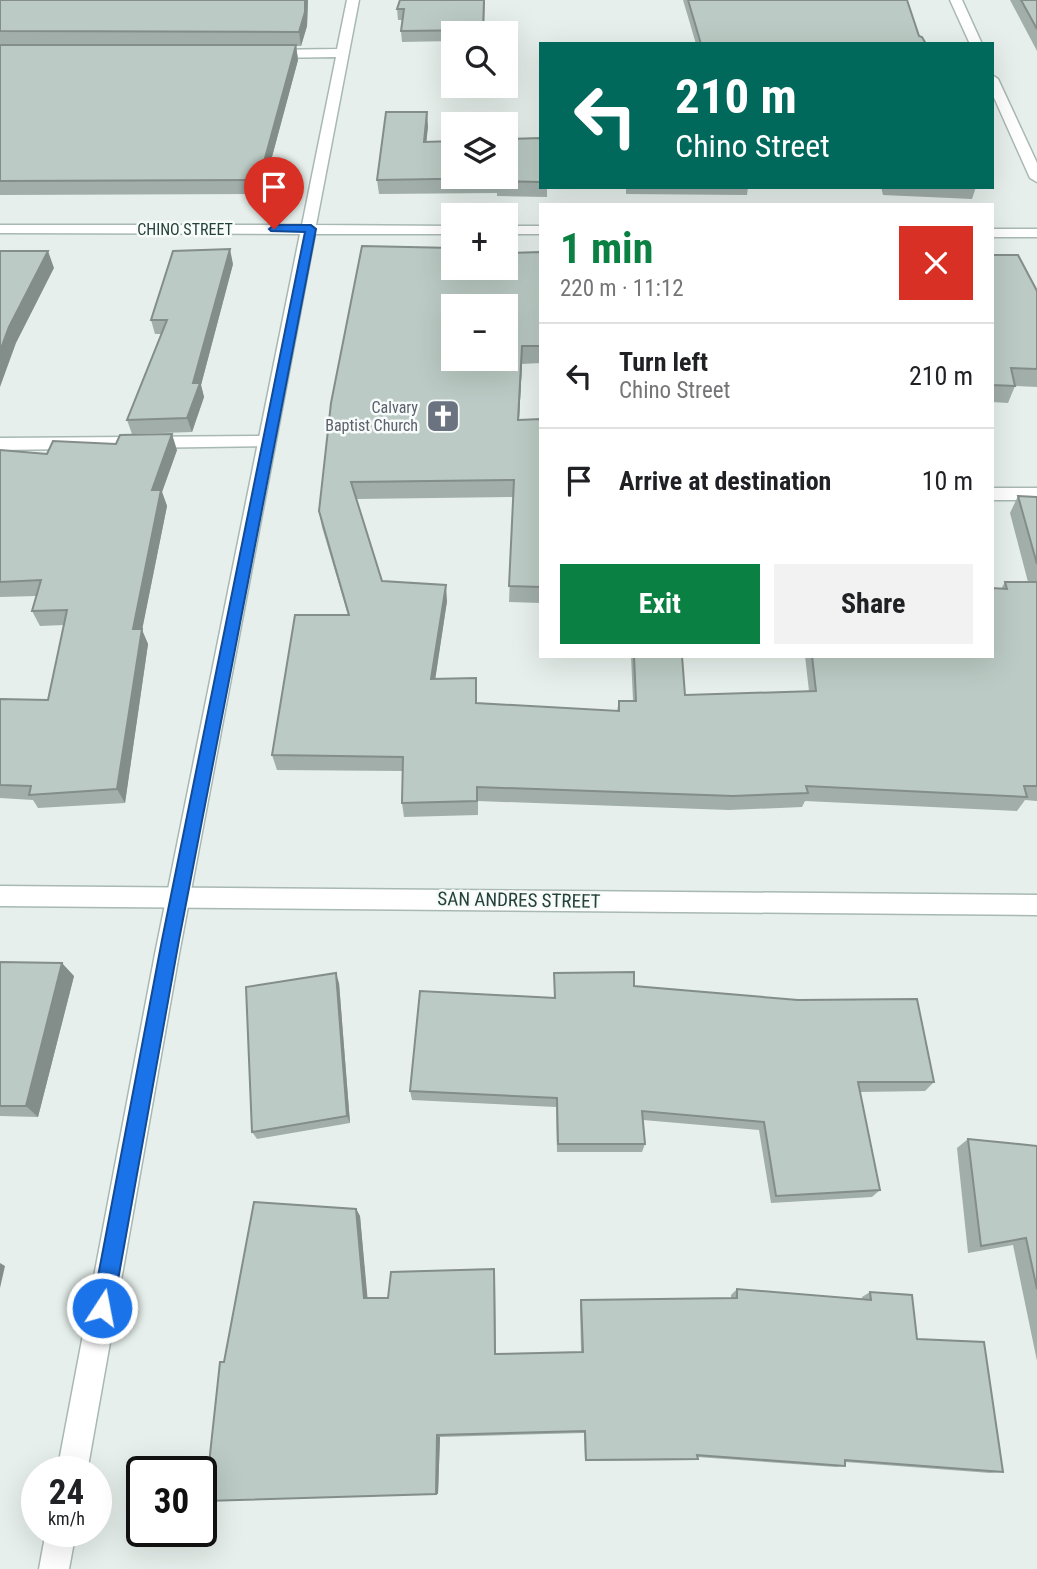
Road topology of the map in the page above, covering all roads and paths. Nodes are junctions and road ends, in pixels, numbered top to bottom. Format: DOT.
graph roads {
  1 [pos="353,0"];
  2 [pos="956,0"];
  3 [pos="975,42"];
  4 [pos="343,53"];
  5 [pos="260,54"];
  6 [pos="994,83"];
  7 [pos="1037,178"];
  8 [pos="0,229"];
  9 [pos="311,229"];
  10 [pos="441,230"];
  11 [pos="518,230"];
  12 [pos="539,230"];
  13 [pos="994,233"];
  14 [pos="1037,233"];
  15 [pos="268,442"];
  16 [pos="0,444"];
  17 [pos="994,494"];
  18 [pos="1037,494"];
  19 [pos="0,897"];
  20 [pos="180,897"];
  21 [pos="1037,905"];
  22 [pos="75,1456"];
  23 [pos="58,1547"];
  24 [pos="54,1569"];
  1 -- 4 [label="street"];
  2 -- 3 [label="street"];
  4 -- 5 [label="street"];
  4 -- 9 [label="street"];
  6 -- 7 [label="street"];
  8 -- 9 [label="street, CHINO STREET"];
  9 -- 10 [label="street, CHINO STREET"];
  9 -- 15 [label="street"];
  11 -- 12 [label="street"];
  13 -- 14 [label="street"];
  15 -- 16 [label="street"];
  15 -- 20 [label="street"];
  17 -- 18 [label="street"];
  19 -- 20 [label="street, SAN ANDRES STREET"];
  20 -- 21 [label="street, SAN ANDRES STREET"];
  20 -- 22 [label="street"];
  23 -- 24 [label="street"];
}
